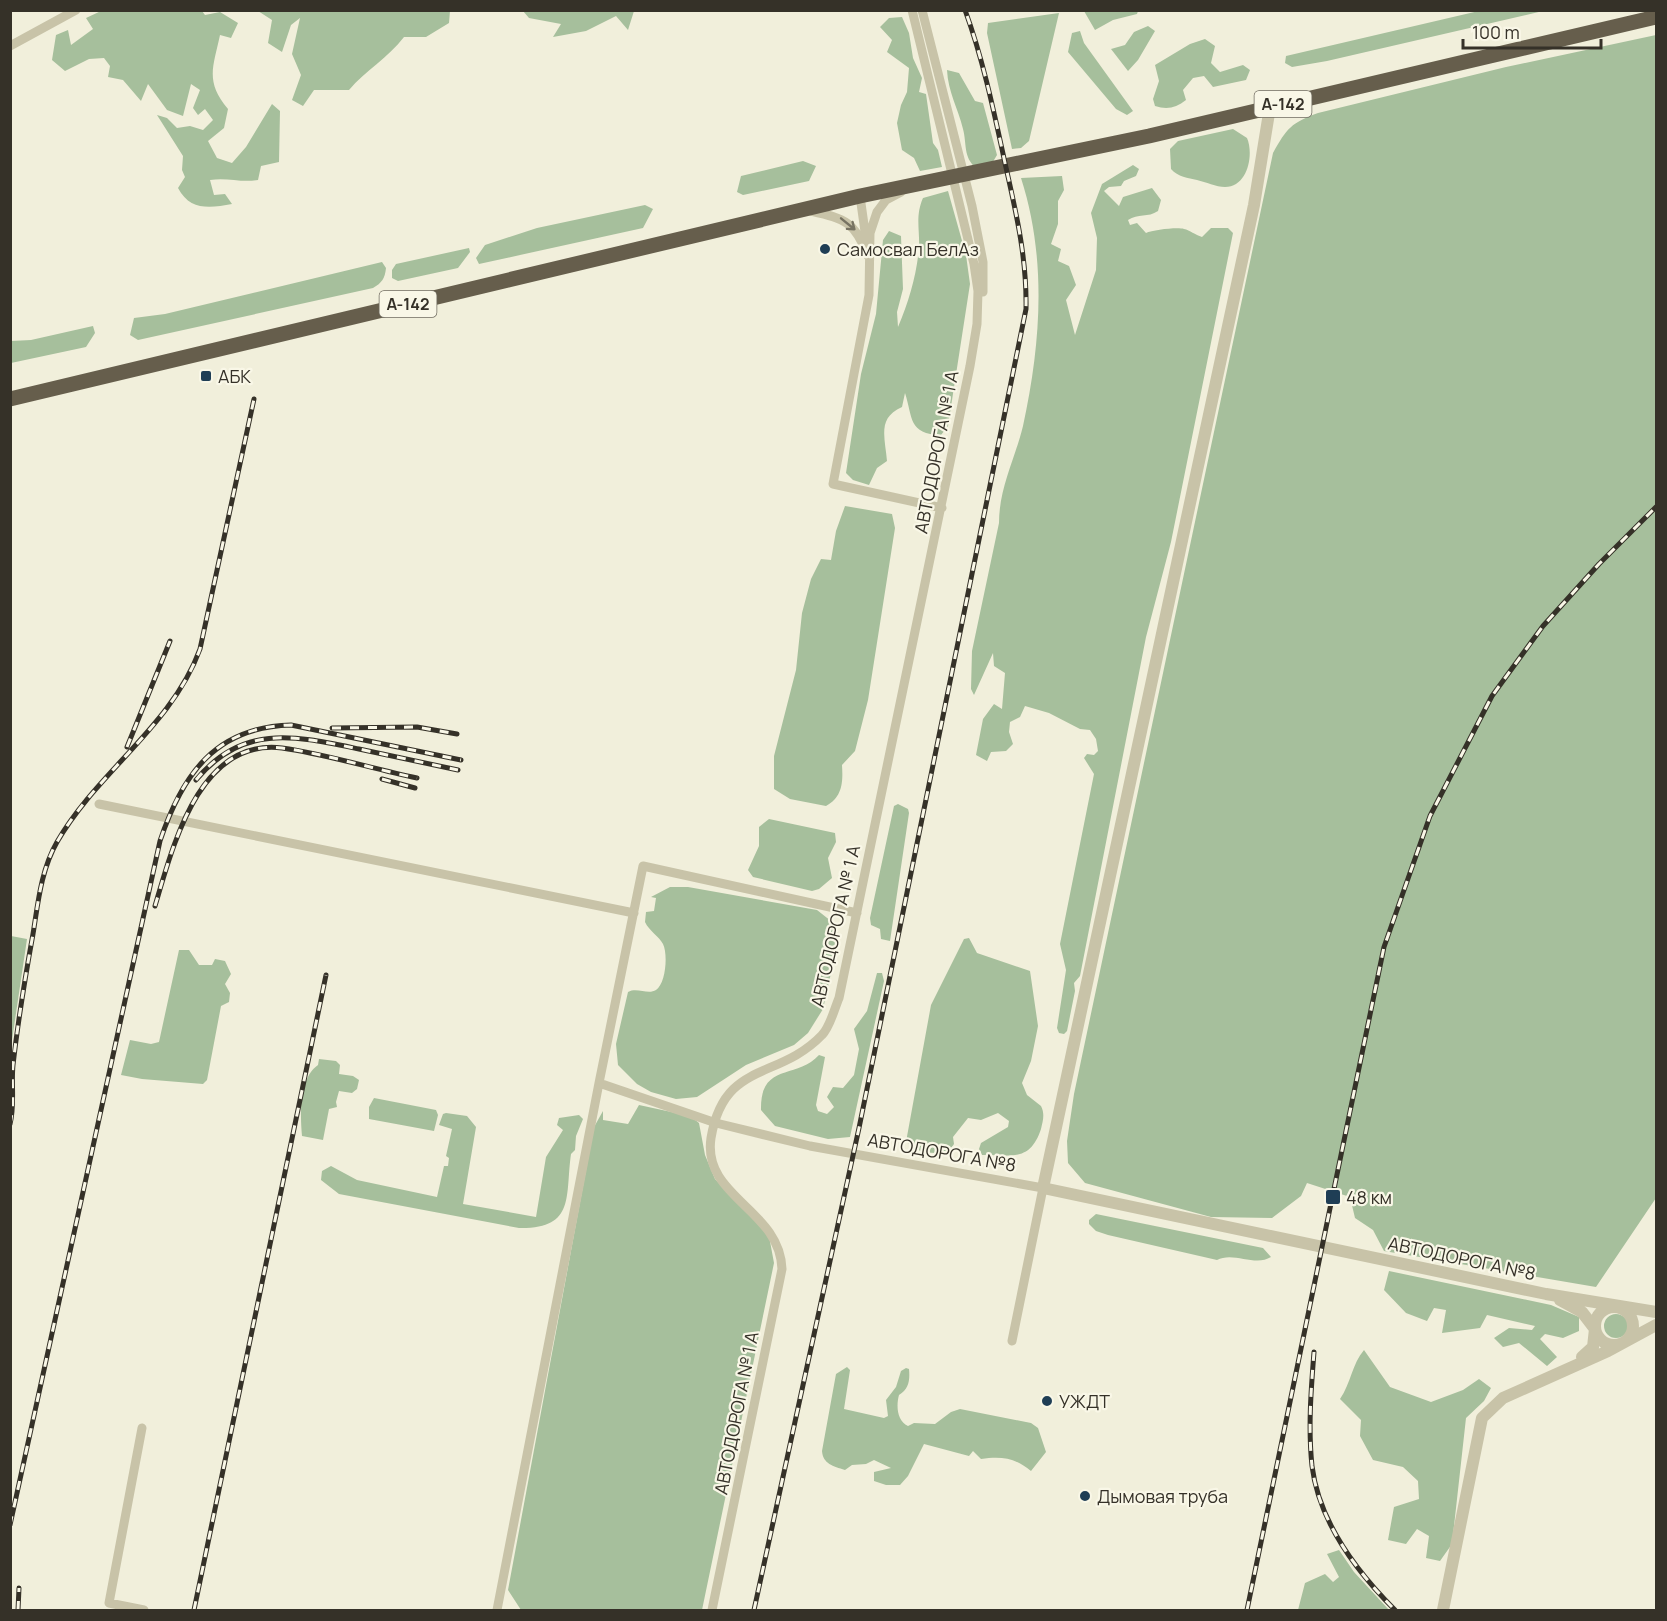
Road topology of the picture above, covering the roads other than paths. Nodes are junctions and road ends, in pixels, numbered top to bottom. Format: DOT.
graph roads {
  1 [pos="76,10"];
  2 [pos="912,10"];
  3 [pos="922,10"];
  4 [pos="1656,17"];
  5 [pos="10,46"];
  6 [pos="1270,107"];
  7 [pos="910,187"];
  8 [pos="860,196"];
  9 [pos="806,209"];
  10 [pos="870,261"];
  11 [pos="977,324"];
  12 [pos="10,399"];
  13 [pos="942,508"];
  14 [pos="99,804"];
  15 [pos="634,913"];
  16 [pos="857,913"];
  17 [pos="599,1083"];
  18 [pos="716,1123"];
  19 [pos="1043,1188"];
  20 [pos="1546,1294"];
  21 [pos="1618,1307"];
  22 [pos="1656,1312"];
  23 [pos="1656,1325"];
  24 [pos="1595,1329"];
  25 [pos="1012,1341"];
  26 [pos="1623,1343"];
  27 [pos="1560,1371"];
  28 [pos="142,1428"];
  29 [pos="144,1611"];
  30 [pos="497,1611"];
  31 [pos="712,1611"];
  32 [pos="1443,1611"];
  1 -- 5 [label="street"];
  2 -- 11 [label="street, АВТОДОРОГА № 1 А"];
  3 -- 11 [label="street"];
  4 -- 6 [label="highway, А-142"];
  6 -- 7 [label="highway, А-142"];
  6 -- 19 [label="street"];
  7 -- 8 [label="highway, А-142"];
  7 -- 10 [label="street"];
  8 -- 9 [label="highway, А-142"];
  8 -- 10 [label="street"];
  9 -- 10 [label="street, one-way"];
  9 -- 12 [label="highway, А-142"];
  10 -- 13 [label="street"];
  11 -- 13 [label="street, АВТОДОРОГА № 1 А"];
  13 -- 16 [label="street, АВТОДОРОГА № 1 А"];
  14 -- 15 [label="street"];
  15 -- 16 [label="street"];
  15 -- 17 [label="street"];
  16 -- 18 [label="street, АВТОДОРОГА № 1 А"];
  17 -- 18 [label="street, АВТОДОРОГА №8"];
  17 -- 30 [label="street"];
  18 -- 19 [label="street, АВТОДОРОГА №8"];
  18 -- 31 [label="street, АВТОДОРОГА № 1 А"];
  19 -- 20 [label="street, АВТОДОРОГА №8"];
  19 -- 25 [label="street"];
  20 -- 21 [label="street, АВТОДОРОГА №8"];
  20 -- 24 [label="street, АВТОДОРОГА №8"];
  21 -- 22 [label="street, АВТОДОРОГА №8"];
  21 -- 24 [label="street"];
  21 -- 26 [label="street"];
  23 -- 26 [label="street"];
  24 -- 26 [label="street"];
  24 -- 27 [label="street"];
  26 -- 27 [label="street"];
  27 -- 32 [label="street"];
  28 -- 29 [label="street"];
}
